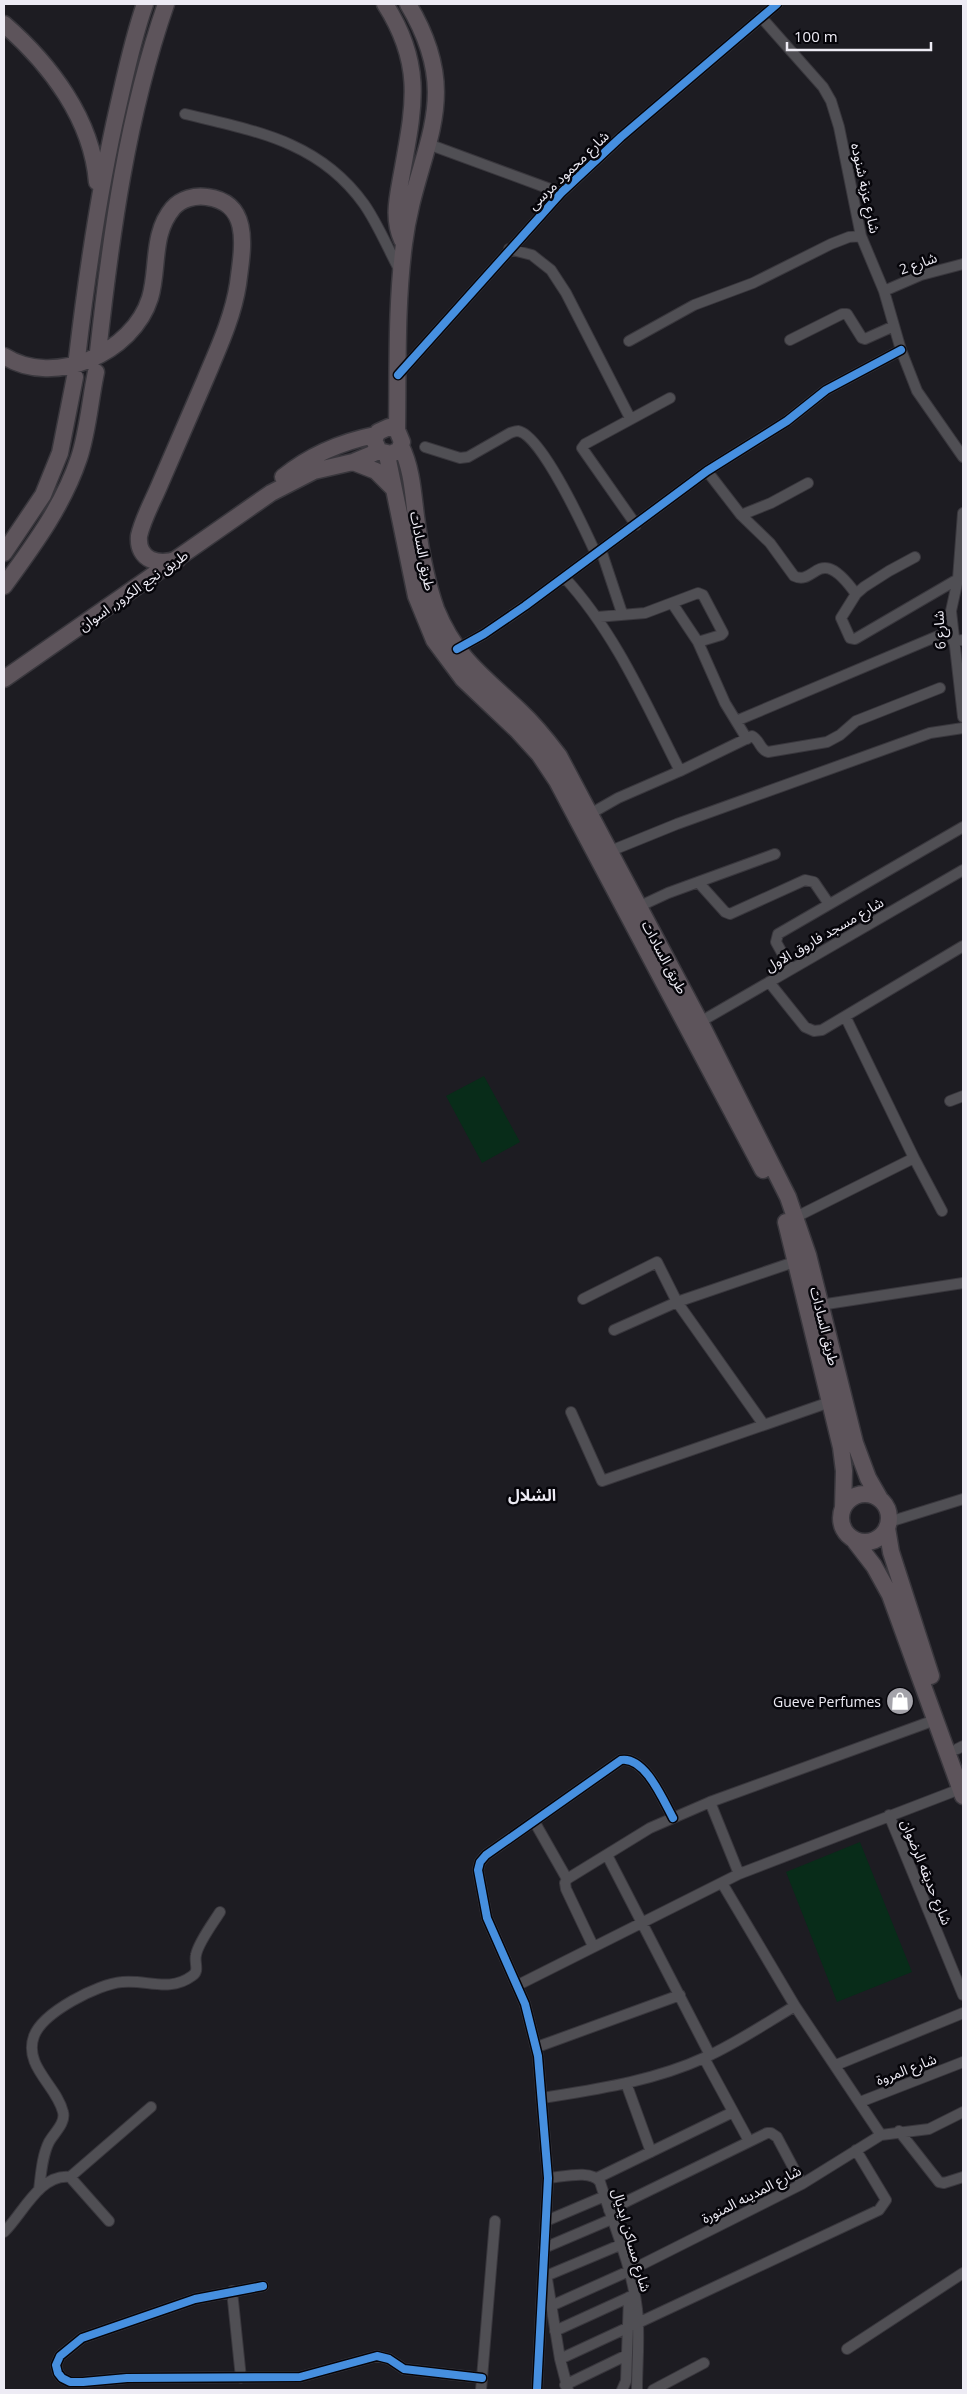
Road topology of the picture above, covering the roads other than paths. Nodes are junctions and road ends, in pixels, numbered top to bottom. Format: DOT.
graph roads {
  1 [pos="145,4"];
  2 [pos="166,4"];
  3 [pos="385,4"];
  4 [pos="408,4"];
  5 [pos="776,4"];
  6 [pos="761,18"];
  7 [pos="4,24"];
  8 [pos="185,114"];
  9 [pos="428,144"];
  10 [pos="561,193"];
  11 [pos="98,199"];
  12 [pos="861,236"];
  13 [pos="404,245"];
  14 [pos="509,248"];
  15 [pos="963,264"];
  16 [pos="401,272"];
  17 [pos="884,291"];
  18 [pos="894,326"];
  19 [pos="790,340"];
  20 [pos="629,341"];
  21 [pos="901,350"];
  22 [pos="98,352"];
  23 [pos="4,356"];
  24 [pos="77,358"];
  25 [pos="96,372"];
  26 [pos="398,375"];
  27 [pos="75,377"];
  28 [pos="670,398"];
  29 [pos="630,418"];
  30 [pos="388,444"];
  31 [pos="425,447"];
  32 [pos="963,457"];
  33 [pos="353,462"];
  34 [pos="707,472"];
  35 [pos="808,483"];
  36 [pos="393,488"];
  37 [pos="261,500"];
  38 [pos="963,512"];
  39 [pos="740,515"];
  40 [pos="636,525"];
  41 [pos="598,552"];
  42 [pos="4,554"];
  43 [pos="915,557"];
  44 [pos="178,559"];
  45 [pos="961,559"];
  46 [pos="564,577"];
  47 [pos="958,579"];
  48 [pos="4,586"];
  49 [pos="856,594"];
  50 [pos="672,603"];
  51 [pos="622,613"];
  52 [pos="597,617"];
  53 [pos="956,637"];
  54 [pos="698,642"];
  55 [pos="457,649"];
  56 [pos="4,679"];
  57 [pos="940,688"];
  58 [pos="963,717"];
  59 [pos="736,721"];
  60 [pos="963,728"];
  61 [pos="748,739"];
  62 [pos="680,771"];
  63 [pos="590,814"];
  64 [pos="963,827"];
  65 [pos="608,852"];
  66 [pos="775,854"];
  67 [pos="963,870"];
  68 [pos="698,882"];
  69 [pos="829,904"];
  70 [pos="638,907"];
  71 [pos="963,946"];
  72 [pos="791,969"];
  73 [pos="769,982"];
  74 [pos="846,1018"];
  75 [pos="700,1022"];
  76 [pos="963,1096"];
  77 [pos="950,1101"];
  78 [pos="914,1158"];
  79 [pos="942,1211"];
  80 [pos="796,1217"];
  81 [pos="797,1261"];
  82 [pos="963,1283"];
  83 [pos="583,1299"];
  84 [pos="677,1302"];
  85 [pos="820,1305"];
  86 [pos="614,1330"];
  87 [pos="830,1402"];
  88 [pos="571,1412"];
  89 [pos="764,1425"];
  90 [pos="880,1500"];
  91 [pos="963,1501"];
  92 [pos="843,1508"];
  93 [pos="888,1525"];
  94 [pos="854,1540"];
  95 [pos="935,1720"];
  96 [pos="960,1748"];
  97 [pos="963,1767"];
  98 [pos="962,1792"];
  99 [pos="710,1802"];
  100 [pos="889,1815"];
  101 [pos="673,1818"];
  102 [pos="534,1821"];
  103 [pos="607,1855"];
  104 [pos="739,1874"];
  105 [pos="567,1880"];
  106 [pos="722,1883"];
  107 [pos="220,1912"];
  108 [pos="643,1924"];
  109 [pos="593,1946"];
  110 [pos="963,1966"];
  111 [pos="953,1970"];
  112 [pos="518,1985"];
  113 [pos="680,1995"];
  114 [pos="963,1995"];
  115 [pos="795,2006"];
  116 [pos="963,2014"];
  117 [pos="537,2047"];
  118 [pos="707,2056"];
  119 [pos="963,2062"];
  120 [pos="836,2065"];
  121 [pos="626,2083"];
  122 [pos="542,2098"];
  123 [pos="860,2102"];
  124 [pos="152,2107"];
  125 [pos="733,2112"];
  126 [pos="963,2112"];
  127 [pos="899,2131"];
  128 [pos="881,2135"];
  129 [pos="749,2142"];
  130 [pos="856,2150"];
  131 [pos="651,2152"];
  132 [pos="70,2177"];
  133 [pos="963,2177"];
  134 [pos="548,2178"];
  135 [pos="597,2178"];
  136 [pos="802,2184"];
  137 [pos="39,2190"];
  138 [pos="605,2196"];
  139 [pos="611,2215"];
  140 [pos="109,2221"];
  141 [pos="495,2221"];
  142 [pos="546,2221"];
  143 [pos="4,2232"];
  144 [pos="620,2245"];
  145 [pos="544,2253"];
  146 [pos="629,2271"];
  147 [pos="963,2273"];
  148 [pos="546,2276"];
  149 [pos="264,2286"];
  150 [pos="232,2291"];
  151 [pos="632,2296"];
  152 [pos="551,2306"];
  153 [pos="633,2325"];
  154 [pos="555,2331"];
  155 [pos="848,2349"];
  156 [pos="627,2355"];
  157 [pos="560,2359"];
  158 [pos="704,2364"];
  159 [pos="241,2378"];
  160 [pos="482,2378"];
  161 [pos="566,2388"];
  162 [pos="481,2390"];
  163 [pos="537,2390"];
  164 [pos="622,2390"];
  165 [pos="637,2390"];
  166 [pos="653,2390"];
  1 -- 11 [label="main road"];
  2 -- 22 [label="main road"];
  3 -- 13 [label="main road"];
  4 -- 9 [label="main road"];
  5 -- 6 [label="street, شارع محمود مرسى"];
  6 -- 10 [label="street, شارع محمود مرسى"];
  6 -- 12 [label="street, شارع عزبة شنوده"];
  7 -- 11 [label="main road"];
  8 -- 16 [label="street"];
  9 -- 10 [label="street"];
  9 -- 13 [label="main road"];
  10 -- 14 [label="street, شارع محمود مرسى"];
  11 -- 24 [label="main road"];
  12 -- 17 [label="street, شارع عزبة شنوده"];
  12 -- 20 [label="street"];
  13 -- 16 [label="main road"];
  14 -- 26 [label="street, شارع محمود مرسى"];
  14 -- 29 [label="street"];
  15 -- 17 [label="street, شارع 2"];
  16 -- 26 [label="main road"];
  17 -- 18 [label="street, شارع عزبة شنوده"];
  18 -- 19 [label="street"];
  18 -- 21 [label="street, شارع عزبة شنوده"];
  21 -- 32 [label="street, شارع عزبة شنوده"];
  21 -- 34 [label="street"];
  23 -- 44 [label="main road"];
  25 -- 48 [label="main road"];
  26 -- 30 [label="main road"];
  27 -- 42 [label="main road"];
  28 -- 29 [label="street"];
  29 -- 40 [label="street"];
  30 -- 33 [label="main road, طريق نجع الكرور, اسوان"];
  30 -- 36 [label="main road, طريق السادات"];
  30 -- 37 [label="main road, طريق نجع الكرور, اسوان"];
  30 -- 55 [label="main road, طريق السادات"];
  31 -- 41 [label="street"];
  33 -- 36 [label="main road"];
  33 -- 37 [label="main road, طريق نجع الكرور, اسوان"];
  34 -- 39 [label="street"];
  34 -- 40 [label="street"];
  35 -- 39 [label="street"];
  36 -- 81 [label="main road, طريق السادات"];
  37 -- 44 [label="main road, طريق نجع الكرور, اسوان"];
  38 -- 45 [label="street, شارع 6"];
  39 -- 49 [label="street"];
  40 -- 41 [label="street"];
  41 -- 46 [label="street"];
  41 -- 51 [label="street"];
  43 -- 49 [label="street"];
  44 -- 56 [label="main road, طريق نجع الكرور, اسوان"];
  45 -- 47 [label="street, شارع 6"];
  46 -- 52 [label="street"];
  46 -- 55 [label="street"];
  47 -- 49 [label="street"];
  47 -- 53 [label="street, شارع 6"];
  50 -- 51 [label="street"];
  50 -- 54 [label="street"];
  50 -- 54 [label="street"];
  51 -- 52 [label="street"];
  52 -- 62 [label="street"];
  53 -- 58 [label="street, شارع 6"];
  53 -- 59 [label="street"];
  54 -- 59 [label="street"];
  55 -- 63 [label="main road, طريق السادات"];
  57 -- 61 [label="street"];
  59 -- 61 [label="street"];
  60 -- 65 [label="street"];
  61 -- 62 [label="street"];
  62 -- 63 [label="street"];
  63 -- 65 [label="main road, طريق السادات"];
  64 -- 69 [label="street"];
  65 -- 70 [label="main road, طريق السادات"];
  66 -- 68 [label="street"];
  67 -- 72 [label="street, شارع مسجد فاروق الاول"];
  68 -- 69 [label="street"];
  68 -- 70 [label="street"];
  69 -- 72 [label="street"];
  70 -- 75 [label="main road, طريق السادات"];
  71 -- 74 [label="street"];
  72 -- 73 [label="street, شارع مسجد فاروق الاول"];
  73 -- 74 [label="street"];
  73 -- 75 [label="street, شارع مسجد فاروق الاول"];
  74 -- 78 [label="street"];
  75 -- 80 [label="main road, طريق السادات"];
  76 -- 77 [label="street"];
  78 -- 79 [label="street"];
  78 -- 80 [label="street"];
  80 -- 85 [label="main road, طريق السادات"];
  81 -- 84 [label="street"];
  81 -- 87 [label="main road, طريق السادات"];
  82 -- 85 [label="street"];
  83 -- 84 [label="street"];
  84 -- 86 [label="street"];
  84 -- 89 [label="street"];
  85 -- 90 [label="main road, طريق السادات"];
  87 -- 89 [label="street"];
  87 -- 92 [label="main road, طريق السادات"];
  88 -- 89 [label="street"];
  90 -- 92 [label="main road"];
  90 -- 93 [label="main road"];
  91 -- 93 [label="street"];
  92 -- 94 [label="main road"];
  93 -- 94 [label="main road"];
  93 -- 96 [label="main road"];
  94 -- 95 [label="main road"];
  95 -- 98 [label="main road"];
  95 -- 99 [label="street"];
  96 -- 97 [label="main road"];
  98 -- 100 [label="street"];
  99 -- 101 [label="street"];
  99 -- 104 [label="street"];
  100 -- 104 [label="street"];
  100 -- 111 [label="street, شارع حديقه الرضوان"];
  101 -- 102 [label="street"];
  101 -- 103 [label="street"];
  102 -- 105 [label="street"];
  102 -- 112 [label="street"];
  103 -- 105 [label="street"];
  103 -- 108 [label="street"];
  104 -- 106 [label="street"];
  105 -- 109 [label="street"];
  106 -- 108 [label="street"];
  106 -- 115 [label="street"];
  107 -- 137 [label="street"];
  108 -- 109 [label="street"];
  108 -- 113 [label="street"];
  109 -- 112 [label="street"];
  110 -- 111 [label="street"];
  111 -- 114 [label="street, شارع حديقه الرضوان"];
  112 -- 117 [label="street"];
  113 -- 117 [label="street"];
  113 -- 118 [label="street"];
  115 -- 118 [label="street"];
  115 -- 120 [label="street"];
  116 -- 120 [label="street"];
  117 -- 122 [label="street"];
  118 -- 121 [label="street"];
  118 -- 125 [label="street"];
  119 -- 123 [label="street, شارع المروة"];
  120 -- 123 [label="street"];
  121 -- 122 [label="street"];
  121 -- 131 [label="street"];
  122 -- 134 [label="street"];
  123 -- 128 [label="street"];
  124 -- 132 [label="street"];
  125 -- 129 [label="street"];
  125 -- 131 [label="street"];
  126 -- 127 [label="street, شارع المدينه المنورة"];
  127 -- 128 [label="street, شارع المدينه المنورة"];
  127 -- 133 [label="street"];
  128 -- 130 [label="street, شارع المدينه المنورة"];
  129 -- 136 [label="street"];
  129 -- 139 [label="street"];
  130 -- 136 [label="street, شارع المدينه المنورة"];
  130 -- 153 [label="street"];
  131 -- 135 [label="street"];
  132 -- 137 [label="street"];
  132 -- 140 [label="street"];
  134 -- 135 [label="street, شارع مساكن ايديال"];
  134 -- 142 [label="street"];
  135 -- 138 [label="street, شارع مساكن ايديال"];
  136 -- 146 [label="street, شارع المدينه المنورة"];
  137 -- 143 [label="street"];
  138 -- 139 [label="street, شارع مساكن ايديال"];
  138 -- 142 [label="street"];
  139 -- 144 [label="street, شارع مساكن ايديال"];
  139 -- 145 [label="street"];
  141 -- 160 [label="street"];
  142 -- 145 [label="street"];
  144 -- 146 [label="street, شارع مساكن ايديال"];
  144 -- 148 [label="street"];
  145 -- 148 [label="street"];
  145 -- 163 [label="street"];
  146 -- 151 [label="street, شارع مساكن ايديال"];
  146 -- 152 [label="street, شارع المدينه المنورة"];
  147 -- 155 [label="street"];
  148 -- 152 [label="street"];
  149 -- 150 [label="street"];
  150 -- 159 [label="street"];
  150 -- 159 [label="street"];
  151 -- 153 [label="street, شارع مساكن ايديال"];
  151 -- 154 [label="street"];
  152 -- 154 [label="street"];
  153 -- 156 [label="street"];
  153 -- 157 [label="street"];
  153 -- 165 [label="street, شارع مساكن ايديال"];
  154 -- 157 [label="street"];
  156 -- 161 [label="street"];
  156 -- 164 [label="street"];
  157 -- 161 [label="street"];
  158 -- 166 [label="street"];
  159 -- 160 [label="street"];
  160 -- 162 [label="street"];
}
